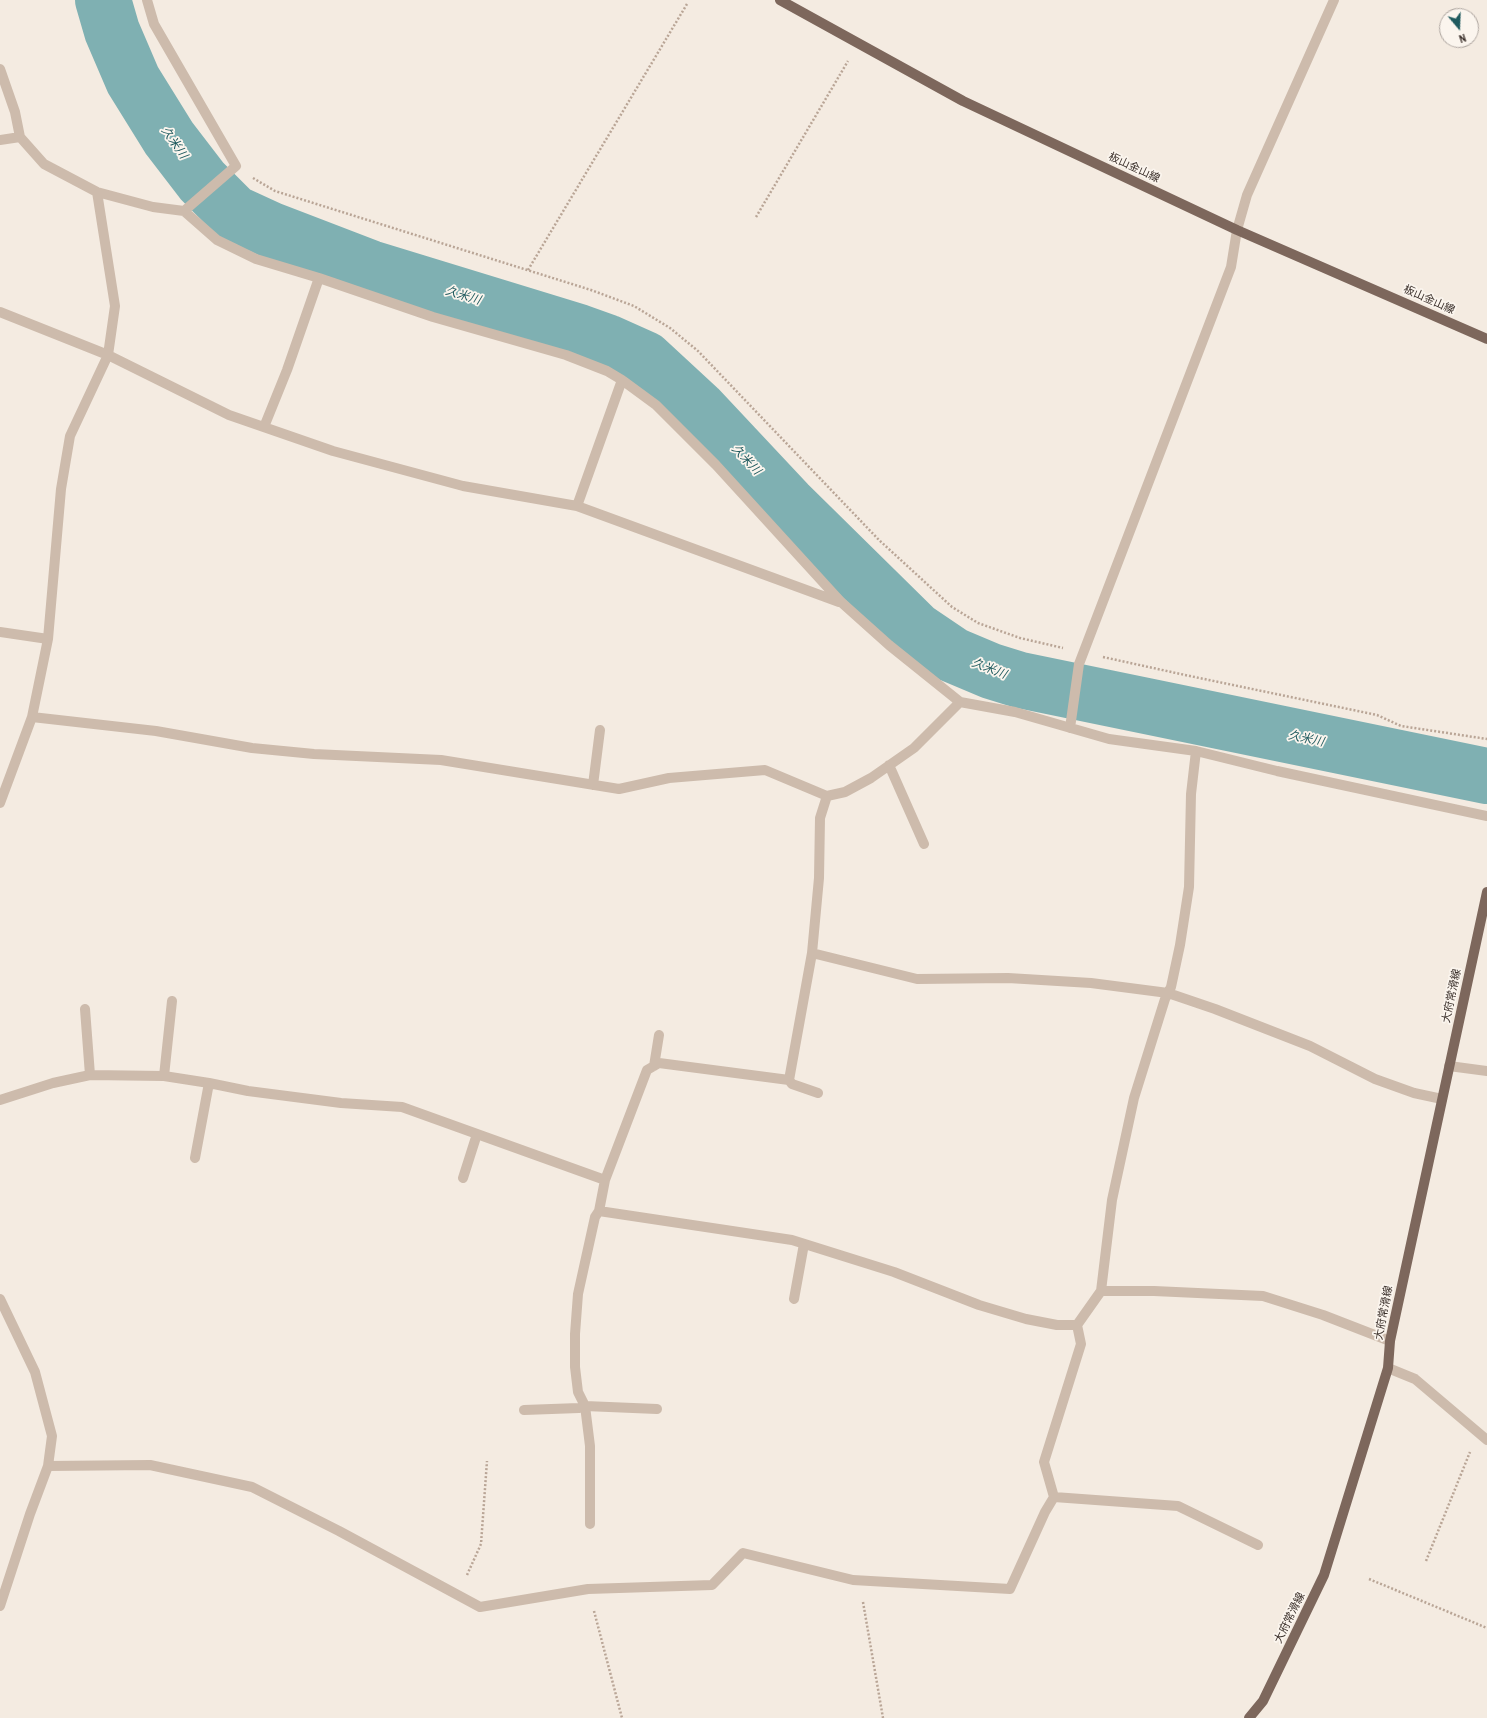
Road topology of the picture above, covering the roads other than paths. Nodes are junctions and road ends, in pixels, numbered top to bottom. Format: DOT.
graph roads {
  1 [pos="147,0"];
  2 [pos="780,0"];
  3 [pos="1334,0"];
  4 [pos="0,69"];
  5 [pos="20,137"];
  6 [pos="0,140"];
  7 [pos="97,192"];
  8 [pos="184,212"];
  9 [pos="1238,230"];
  10 [pos="319,278"];
  11 [pos="0,312"];
  12 [pos="1487,339"];
  13 [pos="108,355"];
  14 [pos="622,380"];
  15 [pos="264,427"];
  16 [pos="577,506"];
  17 [pos="841,602"];
  18 [pos="0,632"];
  19 [pos="48,639"];
  20 [pos="960,702"];
  21 [pos="32,717"];
  22 [pos="1070,728"];
  23 [pos="600,730"];
  24 [pos="1196,751"];
  25 [pos="889,765"];
  26 [pos="593,785"];
  27 [pos="828,796"];
  28 [pos="0,803"];
  29 [pos="1487,816"];
  30 [pos="924,844"];
  31 [pos="1487,892"];
  32 [pos="812,953"];
  33 [pos="1168,994"];
  34 [pos="172,1001"];
  35 [pos="85,1009"];
  36 [pos="659,1035"];
  37 [pos="654,1066"];
  38 [pos="1450,1066"];
  39 [pos="1487,1071"];
  40 [pos="90,1075"];
  41 [pos="164,1076"];
  42 [pos="789,1080"];
  43 [pos="209,1083"];
  44 [pos="818,1093"];
  45 [pos="1442,1099"];
  46 [pos="0,1100"];
  47 [pos="477,1134"];
  48 [pos="195,1158"];
  49 [pos="462,1178"];
  50 [pos="605,1180"];
  51 [pos="599,1210"];
  52 [pos="804,1244"];
  53 [pos="1101,1291"];
  54 [pos="794,1298"];
  55 [pos="0,1300"];
  56 [pos="1077,1324"];
  57 [pos="1390,1341"];
  58 [pos="1388,1368"];
  59 [pos="585,1406"];
  60 [pos="658,1409"];
  61 [pos="524,1410"];
  62 [pos="1487,1440"];
  63 [pos="48,1466"];
  64 [pos="1054,1497"];
  65 [pos="590,1524"];
  66 [pos="1258,1545"];
  67 [pos="0,1606"];
  68 [pos="1249,1718"];
  1 -- 8 [label="street"];
  2 -- 9 [label="main road, 板山金山線"];
  3 -- 9 [label="street"];
  4 -- 5 [label="street"];
  5 -- 6 [label="street"];
  5 -- 7 [label="street"];
  7 -- 8 [label="street"];
  7 -- 13 [label="street"];
  8 -- 10 [label="street"];
  9 -- 12 [label="main road, 板山金山線"];
  9 -- 22 [label="street"];
  10 -- 14 [label="street"];
  10 -- 15 [label="street"];
  11 -- 13 [label="street"];
  13 -- 15 [label="street"];
  13 -- 19 [label="street"];
  14 -- 16 [label="street"];
  14 -- 17 [label="street"];
  15 -- 16 [label="street"];
  16 -- 17 [label="street"];
  17 -- 20 [label="street"];
  18 -- 19 [label="street"];
  19 -- 21 [label="street"];
  20 -- 22 [label="street"];
  20 -- 25 [label="street"];
  21 -- 26 [label="street"];
  21 -- 28 [label="street"];
  22 -- 24 [label="street"];
  23 -- 26 [label="street"];
  24 -- 29 [label="street"];
  24 -- 33 [label="street"];
  25 -- 27 [label="street"];
  25 -- 30 [label="street"];
  26 -- 27 [label="street"];
  27 -- 32 [label="street"];
  31 -- 38 [label="main road, 大府常滑線"];
  32 -- 33 [label="street"];
  32 -- 42 [label="street"];
  33 -- 45 [label="street"];
  33 -- 53 [label="street"];
  34 -- 41 [label="street"];
  35 -- 40 [label="street"];
  36 -- 37 [label="street"];
  37 -- 42 [label="street"];
  37 -- 50 [label="street"];
  38 -- 39 [label="street"];
  38 -- 45 [label="main road, 大府常滑線"];
  40 -- 41 [label="street"];
  40 -- 46 [label="street"];
  41 -- 43 [label="street"];
  42 -- 44 [label="street"];
  43 -- 47 [label="street"];
  43 -- 48 [label="street"];
  45 -- 57 [label="main road, 大府常滑線"];
  47 -- 49 [label="street"];
  47 -- 50 [label="street"];
  50 -- 51 [label="street"];
  51 -- 52 [label="street"];
  51 -- 59 [label="street"];
  52 -- 54 [label="street"];
  52 -- 56 [label="street"];
  53 -- 56 [label="street"];
  53 -- 57 [label="street"];
  55 -- 63 [label="street"];
  56 -- 64 [label="street"];
  57 -- 58 [label="main road, 大府常滑線"];
  58 -- 62 [label="street"];
  58 -- 68 [label="main road, 大府常滑線"];
  59 -- 60 [label="street"];
  59 -- 61 [label="street"];
  59 -- 65 [label="street"];
  63 -- 64 [label="street"];
  63 -- 67 [label="street"];
  64 -- 66 [label="street"];
}
